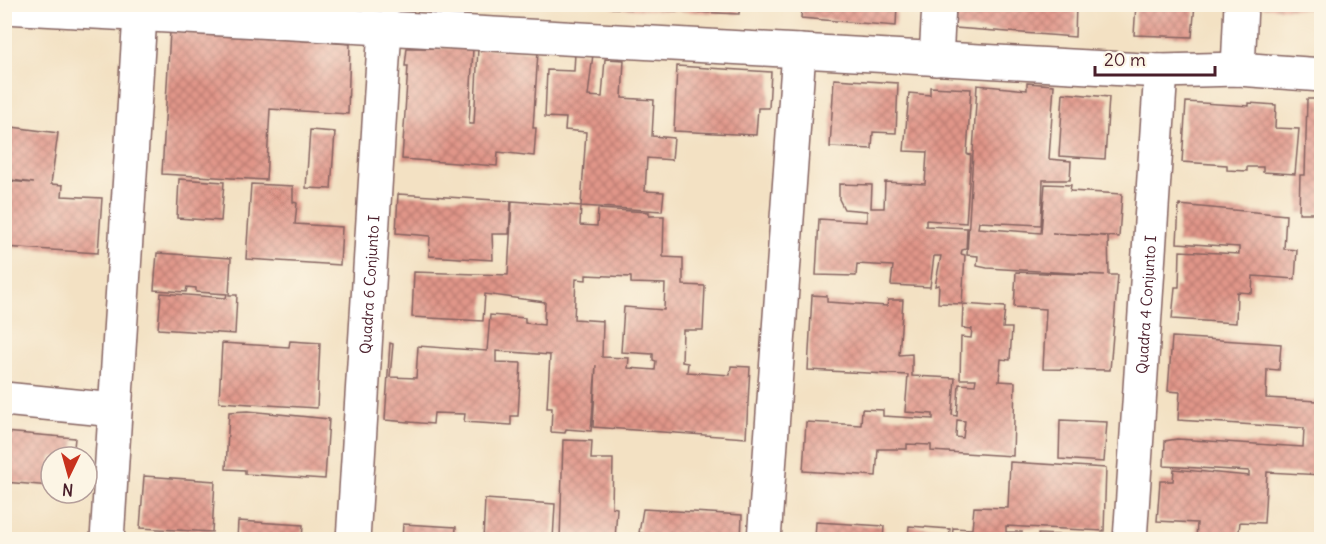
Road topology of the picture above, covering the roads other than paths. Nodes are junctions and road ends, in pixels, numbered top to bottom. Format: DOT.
graph roads {
  1 [pos="939,4"];
  2 [pos="1241,4"];
  3 [pos="4,7"];
  4 [pos="140,15"];
  5 [pos="385,28"];
  6 [pos="799,51"];
  7 [pos="936,59"];
  8 [pos="1238,69"];
  9 [pos="1161,71"];
  10 [pos="1322,75"];
  11 [pos="4,399"];
  12 [pos="115,410"];
  13 [pos="107,540"];
  14 [pos="353,540"];
  15 [pos="764,540"];
  16 [pos="1130,540"];
  1 -- 7 [label="street"];
  2 -- 8 [label="street"];
  3 -- 4 [label="street"];
  4 -- 5 [label="street"];
  4 -- 12 [label="street"];
  5 -- 6 [label="street"];
  5 -- 14 [label="street, Quadra 6 Conjunto I"];
  6 -- 7 [label="street"];
  6 -- 15 [label="street"];
  7 -- 9 [label="street"];
  8 -- 9 [label="street"];
  8 -- 10 [label="street"];
  9 -- 16 [label="street, Quadra 4 Conjunto I"];
  11 -- 12 [label="street"];
  12 -- 13 [label="street"];
}
